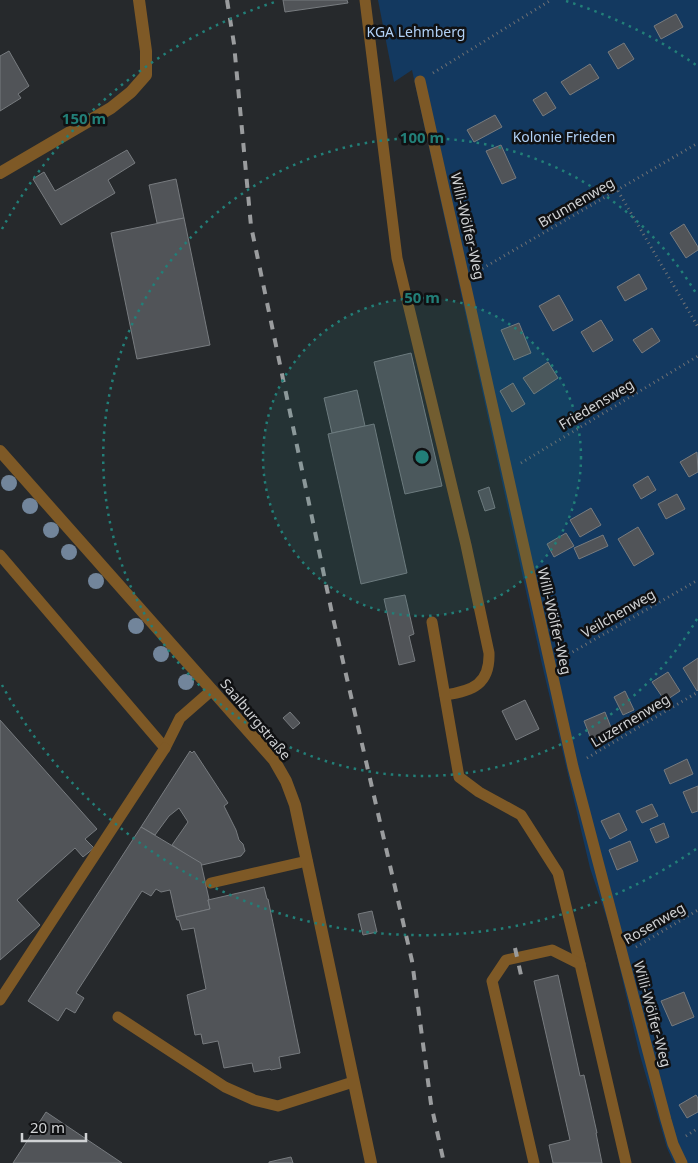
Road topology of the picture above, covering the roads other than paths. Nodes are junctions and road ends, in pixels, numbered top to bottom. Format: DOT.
graph roads {
  1 [pos="139,0"];
  2 [pos="365,0"];
  3 [pos="420,81"];
  4 [pos="0,173"];
  5 [pos="0,451"];
  6 [pos="0,555"];
  7 [pos="432,622"];
  8 [pos="212,690"];
  9 [pos="445,695"];
  10 [pos="165,748"];
  11 [pos="306,861"];
  12 [pos="211,883"];
  13 [pos="580,964"];
  14 [pos="0,1000"];
  15 [pos="118,1017"];
  16 [pos="354,1082"];
  17 [pos="371,1163"];
  18 [pos="534,1163"];
  19 [pos="626,1163"];
  20 [pos="682,1163"];
  1 -- 4 [label="street"];
  2 -- 9 [label="lane"];
  3 -- 20 [label="lane, Willi-Wölfer-Weg"];
  5 -- 8 [label="street, Saalburgstraße"];
  6 -- 10 [label="lane"];
  7 -- 9 [label="lane"];
  8 -- 10 [label="lane"];
  8 -- 11 [label="street, Saalburgstraße"];
  9 -- 13 [label="lane"];
  10 -- 14 [label="lane"];
  11 -- 12 [label="lane"];
  11 -- 16 [label="street, Saalburgstraße"];
  13 -- 18 [label="lane"];
  13 -- 19 [label="lane"];
  15 -- 16 [label="lane"];
  16 -- 17 [label="street, Saalburgstraße"];
}
